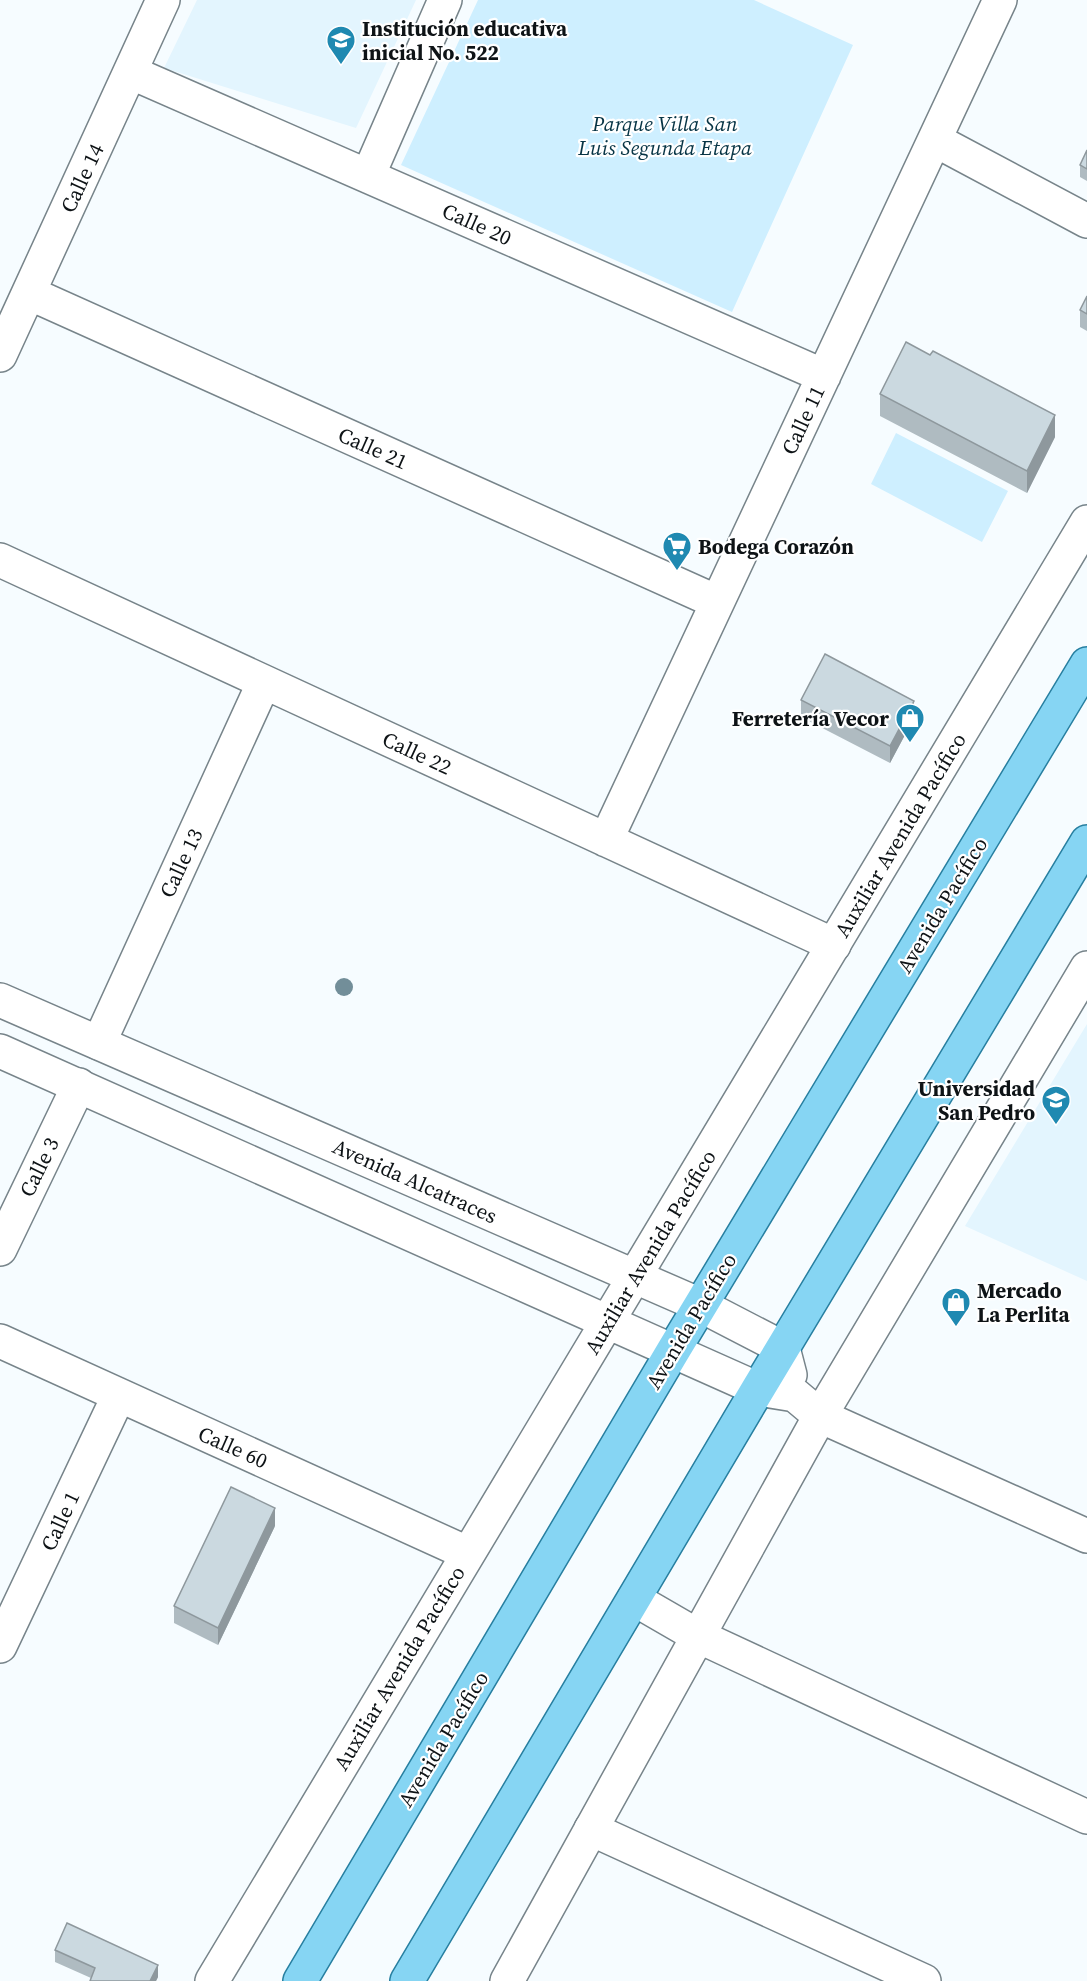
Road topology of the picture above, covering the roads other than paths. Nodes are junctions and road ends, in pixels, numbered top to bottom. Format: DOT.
graph roads {
  1 [pos="163,0"];
  2 [pos="445,0"];
  3 [pos="1000,0"];
  4 [pos="130,72"];
  5 [pos="935,140"];
  6 [pos="368,176"];
  7 [pos="1087,221"];
  8 [pos="29,293"];
  9 [pos="0,355"];
  10 [pos="824,376"];
  11 [pos="1087,522"];
  12 [pos="0,560"];
  13 [pos="717,602"];
  14 [pos="1087,664"];
  15 [pos="264,682"];
  16 [pos="606,840"];
  17 [pos="1087,842"];
  18 [pos="834,945"];
  19 [pos="1087,968"];
  20 [pos="0,1000"];
  21 [pos="99,1043"];
  22 [pos="0,1051"];
  23 [pos="79,1085"];
  24 [pos="0,1249"];
  25 [pos="635,1277"];
  26 [pos="700,1305"];
  27 [pos="607,1322"];
  28 [pos="0,1341"];
  29 [pos="783,1348"];
  30 [pos="673,1351"];
  31 [pos="758,1389"];
  32 [pos="119,1395"];
  33 [pos="795,1395"];
  34 [pos="820,1416"];
  35 [pos="1087,1536"];
  36 [pos="467,1553"];
  37 [pos="634,1599"];
  38 [pos="9,1606"];
  39 [pos="698,1635"];
  40 [pos="0,1646"];
  41 [pos="1087,1817"];
  42 [pos="591,1829"];
  43 [pos="910,1978"];
  44 [pos="212,1981"];
  45 [pos="300,1981"];
  46 [pos="407,1981"];
  47 [pos="507,1981"];
  1 -- 4 [label="street, Calle 14"];
  2 -- 6 [label="street"];
  3 -- 5 [label="street, Calle 11"];
  4 -- 6 [label="street, Calle 20"];
  4 -- 8 [label="street, Calle 14"];
  5 -- 7 [label="street"];
  5 -- 10 [label="street, Calle 11"];
  6 -- 10 [label="street, Calle 20"];
  8 -- 9 [label="street, Calle 14"];
  8 -- 13 [label="street, Calle 21"];
  10 -- 13 [label="street, Calle 11"];
  11 -- 18 [label="street, Auxiliar Avenida Pacífico"];
  12 -- 15 [label="street, Calle 22"];
  13 -- 16 [label="street, Calle 11"];
  14 -- 26 [label="main road, Avenida Pacífico"];
  15 -- 16 [label="street, Calle 22"];
  15 -- 21 [label="street, Calle 13"];
  16 -- 18 [label="street, Calle 22"];
  17 -- 29 [label="main road"];
  18 -- 25 [label="street, Auxiliar Avenida Pacífico"];
  19 -- 34 [label="street"];
  20 -- 21 [label="street, Avenida Alcatraces"];
  21 -- 25 [label="street, Avenida Alcatraces"];
  22 -- 23 [label="street"];
  23 -- 24 [label="street, Calle 3"];
  23 -- 27 [label="street"];
  25 -- 26 [label="street, Avenida Alcatraces"];
  25 -- 27 [label="street, Auxiliar Avenida Pacífico"];
  26 -- 29 [label="street, Avenida Alcatraces"];
  26 -- 30 [label="main road, Avenida Pacífico"];
  27 -- 30 [label="street"];
  27 -- 36 [label="street, Auxiliar Avenida Pacífico"];
  28 -- 32 [label="street, Calle 60"];
  29 -- 31 [label="main road"];
  29 -- 33 [label="street"];
  30 -- 31 [label="street"];
  30 -- 45 [label="main road, Avenida Pacífico"];
  31 -- 33 [label="street"];
  31 -- 37 [label="main road"];
  32 -- 36 [label="street, Calle 60"];
  32 -- 38 [label="street, Calle 1"];
  33 -- 34 [label="street"];
  34 -- 35 [label="street"];
  34 -- 39 [label="street"];
  36 -- 44 [label="street, Auxiliar Avenida Pacífico"];
  37 -- 39 [label="street"];
  37 -- 46 [label="main road"];
  38 -- 40 [label="street, Calle 1"];
  39 -- 41 [label="street"];
  39 -- 42 [label="street"];
  42 -- 43 [label="street"];
  42 -- 47 [label="street"];
}
